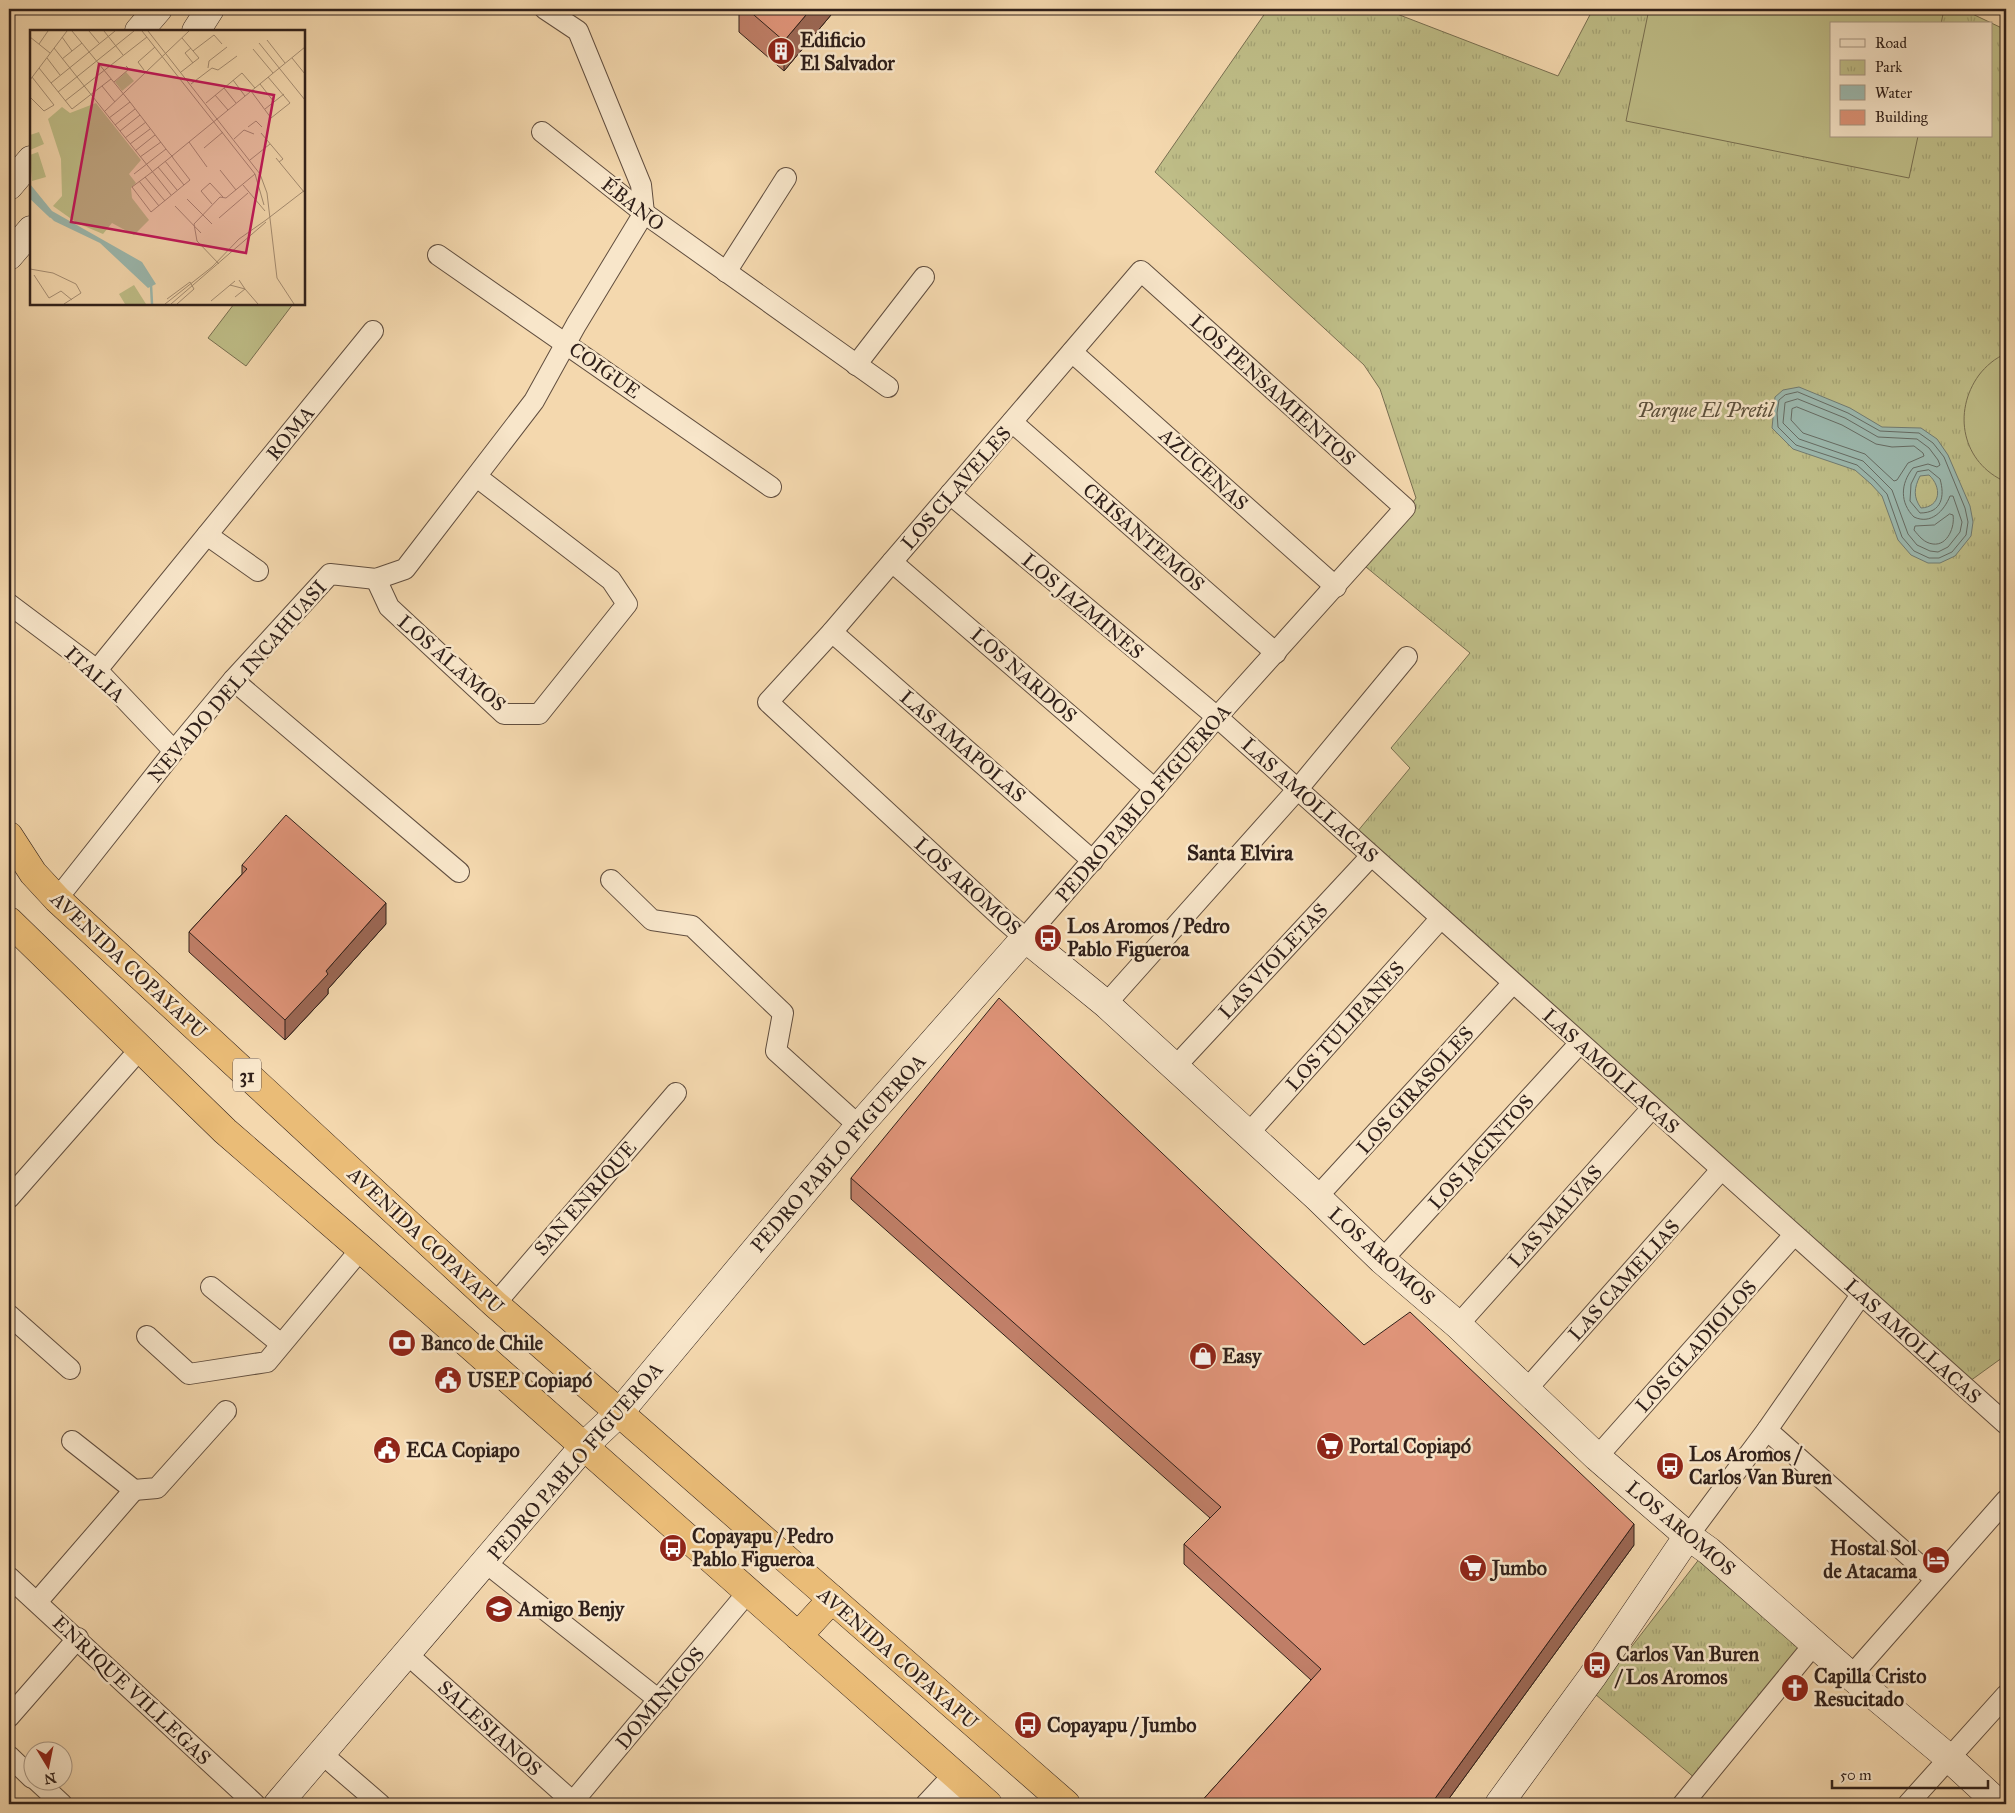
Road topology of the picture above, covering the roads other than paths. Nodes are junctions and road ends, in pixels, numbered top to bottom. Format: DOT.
graph roads {
  1 [pos="158,9"];
  2 [pos="210,9"];
  3 [pos="546,9"];
  4 [pos="140,30"];
  5 [pos="197,30"];
  6 [pos="542,132"];
  7 [pos="30,161"];
  8 [pos="786,178"];
  9 [pos="9,186"];
  10 [pos="644,213"];
  11 [pos="30,231"];
  12 [pos="438,255"];
  13 [pos="9,256"];
  14 [pos="1141,271"];
  15 [pos="726,272"];
  16 [pos="924,277"];
  17 [pos="372,331"];
  18 [pos="566,344"];
  19 [pos="1072,352"];
  20 [pos="856,365"];
  21 [pos="888,387"];
  22 [pos="1012,422"];
  23 [pos="476,478"];
  24 [pos="771,486"];
  25 [pos="950,494"];
  26 [pos="1405,508"];
  27 [pos="207,535"];
  28 [pos="892,562"];
  29 [pos="258,571"];
  30 [pos="376,579"];
  31 [pos="1336,587"];
  32 [pos="9,604"];
  33 [pos="832,632"];
  34 [pos="1276,653"];
  35 [pos="1407,657"];
  36 [pos="96,670"];
  37 [pos="234,680"];
  38 [pos="768,702"];
  39 [pos="1217,717"];
  40 [pos="174,751"];
  41 [pos="1155,789"];
  42 [pos="1297,790"];
  43 [pos="9,836"];
  44 [pos="1371,856"];
  45 [pos="1093,861"];
  46 [pos="460,872"];
  47 [pos="610,880"];
  48 [pos="57,899"];
  49 [pos="1441,918"];
  50 [pos="9,921"];
  51 [pos="1025,938"];
  52 [pos="1512,983"];
  53 [pos="1106,1004"];
  54 [pos="1580,1043"];
  55 [pos="140,1049"];
  56 [pos="1175,1067"];
  57 [pos="676,1092"];
  58 [pos="1652,1108"];
  59 [pos="859,1126"];
  60 [pos="1248,1134"];
  61 [pos="1722,1170"];
  62 [pos="1317,1196"];
  63 [pos="9,1198"];
  64 [pos="1794,1235"];
  65 [pos="361,1249"];
  66 [pos="1382,1260"];
  67 [pos="211,1288"];
  68 [pos="1860,1295"];
  69 [pos="495,1304"];
  70 [pos="9,1315"];
  71 [pos="1458,1325"];
  72 [pos="147,1336"];
  73 [pos="281,1344"];
  74 [pos="70,1369"];
  75 [pos="1526,1390"];
  76 [pos="226,1411"];
  77 [pos="619,1413"];
  78 [pos="2006,1424"];
  79 [pos="1767,1430"];
  80 [pos="72,1441"];
  81 [pos="584,1446"];
  82 [pos="1597,1457"];
  83 [pos="134,1490"];
  84 [pos="2006,1500"];
  85 [pos="1688,1536"];
  86 [pos="486,1563"];
  87 [pos="9,1576"];
  88 [pos="1935,1579"];
  89 [pos="748,1592"];
  90 [pos="832,1599"];
  91 [pos="37,1602"];
  92 [pos="798,1636"];
  93 [pos="78,1638"];
  94 [pos="1814,1643"];
  95 [pos="407,1654"];
  96 [pos="1851,1676"];
  97 [pos="2006,1695"];
  98 [pos="659,1700"];
  99 [pos="9,1717"];
  100 [pos="322,1754"];
  101 [pos="9,1756"];
  102 [pos="1950,1758"];
  103 [pos="22,1768"];
  104 [pos="957,1788"];
  105 [pos="47,1790"];
  106 [pos="572,1803"];
  107 [pos="62,1804"];
  108 [pos="255,1804"];
  109 [pos="278,1804"];
  110 [pos="380,1804"];
  111 [pos="926,1804"];
  112 [pos="988,1804"];
  113 [pos="1066,1804"];
  114 [pos="1499,1804"];
  115 [pos="1682,1804"];
  116 [pos="1908,1804"];
  117 [pos="1999,1804"];
  1 -- 4 [label="street"];
  2 -- 5 [label="street"];
  3 -- 10 [label="street"];
  6 -- 10 [label="street, ÉBANO"];
  7 -- 9 [label="street"];
  8 -- 15 [label="street"];
  10 -- 15 [label="street, ÉBANO"];
  10 -- 18 [label="street, NEVADO DEL INCAHUASI"];
  11 -- 13 [label="street"];
  12 -- 18 [label="street, COIGUE"];
  14 -- 19 [label="street, LOS CLAVELES"];
  14 -- 26 [label="street, LOS PENSAMIENTOS"];
  15 -- 20 [label="street, ÉBANO"];
  16 -- 20 [label="street"];
  17 -- 27 [label="street, ROMA"];
  18 -- 23 [label="street, NEVADO DEL INCAHUASI"];
  18 -- 24 [label="street, COIGUE"];
  19 -- 22 [label="street, LOS CLAVELES"];
  19 -- 31 [label="street, AZUCENAS"];
  20 -- 21 [label="street, ÉBANO"];
  22 -- 25 [label="street, LOS CLAVELES"];
  22 -- 34 [label="street, CRISANTEMOS"];
  23 -- 30 [label="street, NEVADO DEL INCAHUASI"];
  23 -- 30 [label="street, LOS ÁLAMOS"];
  25 -- 28 [label="street, LOS CLAVELES"];
  25 -- 39 [label="street, LOS JAZMINES"];
  26 -- 31 [label="street, PEDRO PABLO FIGUEROA"];
  27 -- 29 [label="street"];
  27 -- 36 [label="street, ROMA"];
  28 -- 33 [label="street, LOS CLAVELES"];
  28 -- 41 [label="street, LOS NARDOS"];
  30 -- 37 [label="street, NEVADO DEL INCAHUASI"];
  31 -- 34 [label="street, PEDRO PABLO FIGUEROA"];
  32 -- 36 [label="street, ITALIA"];
  33 -- 38 [label="street, LOS CLAVELES"];
  33 -- 45 [label="street, LAS AMAPOLAS"];
  34 -- 39 [label="street, PEDRO PABLO FIGUEROA"];
  35 -- 42 [label="street"];
  36 -- 40 [label="street, ITALIA"];
  37 -- 40 [label="street, NEVADO DEL INCAHUASI"];
  37 -- 46 [label="street"];
  38 -- 51 [label="street, LOS AROMOS"];
  39 -- 41 [label="street, PEDRO PABLO FIGUEROA"];
  39 -- 42 [label="street, LAS AMOLLACAS"];
  40 -- 48 [label="street, NEVADO DEL INCAHUASI"];
  41 -- 45 [label="street, PEDRO PABLO FIGUEROA"];
  42 -- 44 [label="street, LAS AMOLLACAS"];
  42 -- 53 [label="street"];
  43 -- 48 [label="highway, AVENIDA COPAYAPU / 31"];
  44 -- 49 [label="street, LAS AMOLLACAS"];
  44 -- 56 [label="street, LAS VIOLETAS"];
  45 -- 51 [label="street, PEDRO PABLO FIGUEROA"];
  47 -- 59 [label="street"];
  48 -- 69 [label="highway, AVENIDA COPAYAPU / 31"];
  49 -- 52 [label="street, LAS AMOLLACAS"];
  49 -- 60 [label="street, LOS TULIPANES"];
  50 -- 55 [label="highway"];
  51 -- 53 [label="street, LOS AROMOS"];
  51 -- 59 [label="street, PEDRO PABLO FIGUEROA"];
  52 -- 54 [label="street, LAS AMOLLACAS"];
  52 -- 62 [label="street, LOS GIRASOLES"];
  53 -- 56 [label="street, LOS AROMOS"];
  54 -- 58 [label="street, LAS AMOLLACAS"];
  54 -- 66 [label="street, LOS JACINTOS"];
  55 -- 63 [label="street"];
  55 -- 65 [label="highway"];
  56 -- 60 [label="street, LOS AROMOS"];
  57 -- 69 [label="street, SAN ENRIQUE"];
  58 -- 61 [label="street, LAS AMOLLACAS"];
  58 -- 71 [label="street, LAS MALVAS"];
  59 -- 77 [label="street, PEDRO PABLO FIGUEROA"];
  60 -- 62 [label="street, LOS AROMOS"];
  61 -- 64 [label="street, LAS AMOLLACAS"];
  61 -- 75 [label="street, LAS CAMELIAS"];
  62 -- 66 [label="street, LOS AROMOS"];
  64 -- 68 [label="street, LAS AMOLLACAS"];
  64 -- 82 [label="street, LOS GLADIOLOS"];
  65 -- 73 [label="street"];
  65 -- 81 [label="highway"];
  66 -- 71 [label="street, LOS AROMOS"];
  67 -- 73 [label="street"];
  68 -- 78 [label="street, LAS AMOLLACAS"];
  68 -- 79 [label="street"];
  69 -- 77 [label="highway, AVENIDA COPAYAPU / 31"];
  70 -- 74 [label="street"];
  71 -- 75 [label="street, LOS AROMOS"];
  72 -- 73 [label="street"];
  75 -- 82 [label="street, LOS AROMOS"];
  76 -- 83 [label="street"];
  77 -- 81 [label="street, PEDRO PABLO FIGUEROA"];
  77 -- 90 [label="highway, AVENIDA COPAYAPU / 31"];
  79 -- 85 [label="street"];
  79 -- 88 [label="street"];
  80 -- 83 [label="street"];
  81 -- 86 [label="street, PEDRO PABLO FIGUEROA"];
  81 -- 89 [label="highway"];
  82 -- 85 [label="street, LOS AROMOS"];
  83 -- 91 [label="street"];
  84 -- 88 [label="street"];
  85 -- 94 [label="street, LOS AROMOS"];
  85 -- 114 [label="street"];
  86 -- 95 [label="street, PEDRO PABLO FIGUEROA"];
  86 -- 98 [label="street"];
  87 -- 91 [label="street, ENRIQUE VILLEGAS"];
  88 -- 96 [label="street"];
  89 -- 92 [label="highway"];
  89 -- 98 [label="street, DOMINICOS"];
  90 -- 92 [label="highway"];
  90 -- 113 [label="highway, AVENIDA COPAYAPU / 31"];
  91 -- 93 [label="street, ENRIQUE VILLEGAS"];
  92 -- 104 [label="highway"];
  93 -- 99 [label="street"];
  93 -- 108 [label="street, ENRIQUE VILLEGAS"];
  94 -- 96 [label="street, LOS AROMOS"];
  94 -- 115 [label="street"];
  95 -- 100 [label="street, PEDRO PABLO FIGUEROA"];
  95 -- 106 [label="street, SALESIANOS"];
  96 -- 102 [label="street, LOS AROMOS"];
  97 -- 102 [label="street"];
  98 -- 106 [label="street, DOMINICOS"];
  100 -- 109 [label="street, PEDRO PABLO FIGUEROA"];
  100 -- 110 [label="street"];
  101 -- 103 [label="street"];
  102 -- 116 [label="street"];
  102 -- 117 [label="street, LOS AROMOS"];
  104 -- 111 [label="street"];
  104 -- 112 [label="highway"];
  105 -- 107 [label="street"];
}
